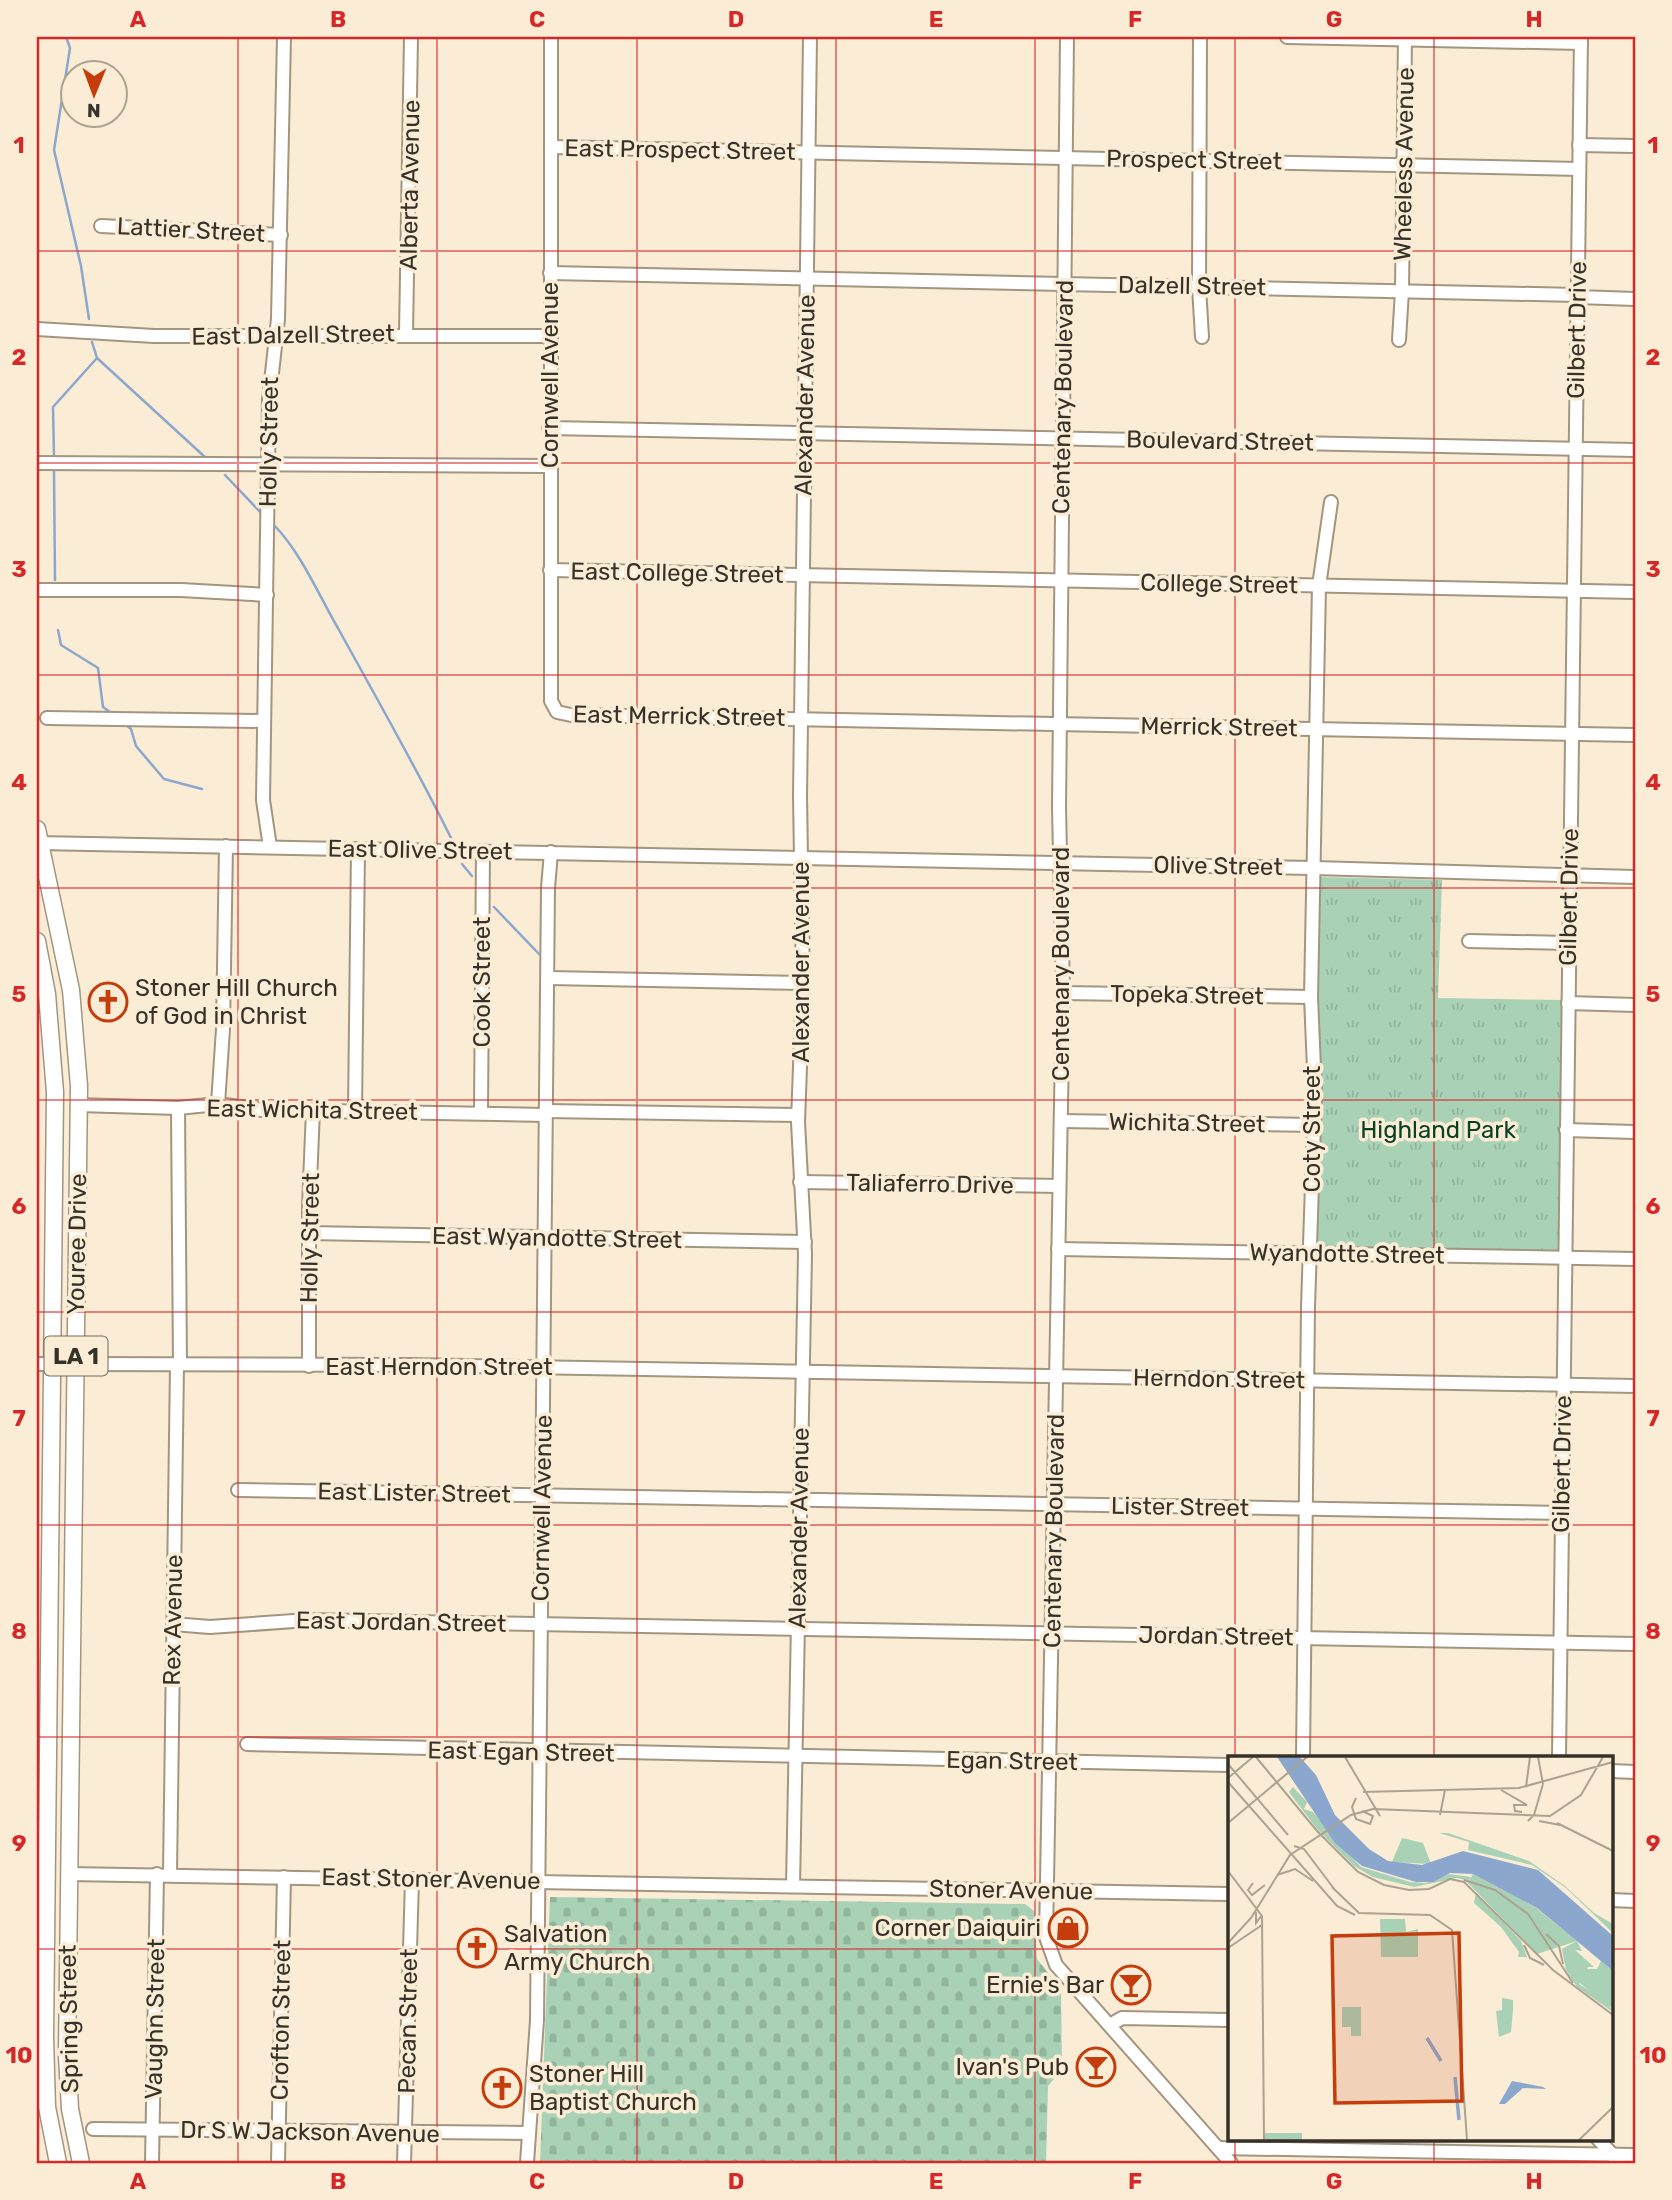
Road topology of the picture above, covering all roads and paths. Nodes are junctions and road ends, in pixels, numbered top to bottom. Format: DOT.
graph roads {
  1 [pos="284,37"];
  2 [pos="411,37"];
  3 [pos="551,37"];
  4 [pos="810,37"];
  5 [pos="1067,37"];
  6 [pos="1200,37"];
  7 [pos="1287,37"];
  8 [pos="1405,38"];
  9 [pos="1581,40"];
  10 [pos="1579,145"];
  11 [pos="1635,146"];
  12 [pos="551,147"];
  13 [pos="809,152"];
  14 [pos="1065,157"];
  15 [pos="1200,160"];
  16 [pos="1405,165"];
  17 [pos="1579,169"];
  18 [pos="101,226"];
  19 [pos="281,234"];
  20 [pos="550,273"];
  21 [pos="807,278"];
  22 [pos="1064,284"];
  23 [pos="1199,286"];
  24 [pos="1402,291"];
  25 [pos="1577,296"];
  26 [pos="1635,299"];
  27 [pos="37,329"];
  28 [pos="406,334"];
  29 [pos="275,336"];
  30 [pos="550,336"];
  31 [pos="1202,337"];
  32 [pos="1398,340"];
  33 [pos="549,428"];
  34 [pos="805,433"];
  35 [pos="1062,438"];
  36 [pos="1576,448"];
  37 [pos="1635,450"];
  38 [pos="37,463"];
  39 [pos="268,466"];
  40 [pos="549,466"];
  41 [pos="1331,502"];
  42 [pos="550,570"];
  43 [pos="804,575"];
  44 [pos="1061,581"];
  45 [pos="1319,586"];
  46 [pos="37,590"];
  47 [pos="1573,591"];
  48 [pos="1635,592"];
  49 [pos="267,595"];
  50 [pos="557,712"];
  51 [pos="47,718"];
  52 [pos="802,718"];
  53 [pos="264,721"];
  54 [pos="1060,723"];
  55 [pos="1317,729"];
  56 [pos="1572,734"];
  57 [pos="1635,735"];
  58 [pos="37,838"];
  59 [pos="226,846"];
  60 [pos="270,847"];
  61 [pos="358,849"];
  62 [pos="483,851"];
  63 [pos="551,852"];
  64 [pos="801,857"];
  65 [pos="1062,863"];
  66 [pos="1314,868"];
  67 [pos="1570,875"];
  68 [pos="1635,877"];
  69 [pos="37,941"];
  70 [pos="1469,941"];
  71 [pos="1569,943"];
  72 [pos="549,978"];
  73 [pos="803,983"];
  74 [pos="1063,993"];
  75 [pos="1311,997"];
  76 [pos="1568,1003"];
  77 [pos="1635,1004"];
  78 [pos="218,1104"];
  79 [pos="78,1105"];
  80 [pos="178,1108"];
  81 [pos="313,1110"];
  82 [pos="355,1111"];
  83 [pos="481,1113"];
  84 [pos="546,1113"];
  85 [pos="798,1115"];
  86 [pos="1061,1121"];
  87 [pos="1314,1125"];
  88 [pos="1566,1130"];
  89 [pos="1635,1132"];
  90 [pos="800,1182"];
  91 [pos="1059,1186"];
  92 [pos="309,1233"];
  93 [pos="545,1239"];
  94 [pos="805,1242"];
  95 [pos="1058,1249"];
  96 [pos="1310,1253"];
  97 [pos="1565,1258"];
  98 [pos="1635,1259"];
  99 [pos="45,1364"];
  100 [pos="76,1364"];
  101 [pos="178,1365"];
  102 [pos="309,1366"];
  103 [pos="543,1367"];
  104 [pos="803,1372"];
  105 [pos="1057,1377"];
  106 [pos="1308,1381"];
  107 [pos="1563,1385"];
  108 [pos="1635,1386"];
  109 [pos="238,1490"];
  110 [pos="542,1496"];
  111 [pos="799,1500"];
  112 [pos="1054,1505"];
  113 [pos="1307,1509"];
  114 [pos="1562,1513"];
  115 [pos="173,1624"];
  116 [pos="541,1624"];
  117 [pos="797,1629"];
  118 [pos="1051,1633"];
  119 [pos="1305,1638"];
  120 [pos="1560,1642"];
  121 [pos="1635,1644"];
  122 [pos="247,1744"];
  123 [pos="539,1752"];
  124 [pos="1303,1756"];
  125 [pos="1559,1756"];
  126 [pos="795,1757"];
  127 [pos="1049,1761"];
  128 [pos="1228,1765"];
  129 [pos="1612,1771"];
  130 [pos="1635,1772"];
  131 [pos="42,1874"];
  132 [pos="68,1874"];
  133 [pos="156,1874"];
  134 [pos="170,1874"];
  135 [pos="284,1877"];
  136 [pos="412,1879"];
  137 [pos="538,1881"];
  138 [pos="793,1886"];
  139 [pos="1047,1891"];
  140 [pos="1228,1894"];
  141 [pos="1612,1900"];
  142 [pos="1635,1901"];
  143 [pos="1228,2020"];
  144 [pos="1110,2025"];
  145 [pos="93,2129"];
  146 [pos="152,2130"];
  147 [pos="279,2130"];
  148 [pos="405,2132"];
  149 [pos="528,2133"];
  150 [pos="1599,2140"];
  151 [pos="1218,2148"];
  152 [pos="1635,2155"];
  153 [pos="1616,2159"];
  154 [pos="58,2163"];
  155 [pos="80,2163"];
  156 [pos="152,2163"];
  157 [pos="278,2163"];
  158 [pos="404,2163"];
  159 [pos="527,2163"];
  160 [pos="1231,2163"];
  1 -- 19 [label="street, Holly Street"];
  2 -- 28 [label="street, Alberta Avenue"];
  3 -- 12 [label="street, Cornwell Avenue"];
  4 -- 13 [label="street, Alexander Avenue"];
  5 -- 14 [label="street, Centenary Boulevard"];
  6 -- 15 [label="street"];
  7 -- 8 [label="street"];
  8 -- 9 [label="street"];
  8 -- 16 [label="street, Wheeless Avenue"];
  9 -- 10 [label="street, Gilbert Drive"];
  10 -- 11 [label="street"];
  10 -- 17 [label="street, Gilbert Drive"];
  12 -- 13 [label="street, East Prospect Street"];
  12 -- 20 [label="street, Cornwell Avenue"];
  13 -- 14 [label="street, Prospect Street"];
  13 -- 21 [label="street, Alexander Avenue"];
  14 -- 15 [label="street, Prospect Street"];
  14 -- 22 [label="street, Centenary Boulevard"];
  15 -- 16 [label="street, Prospect Street"];
  15 -- 23 [label="street"];
  16 -- 17 [label="street, Prospect Street"];
  16 -- 24 [label="street, Wheeless Avenue"];
  17 -- 25 [label="street, Gilbert Drive"];
  18 -- 19 [label="street, Lattier Street"];
  19 -- 29 [label="street, Holly Street"];
  20 -- 21 [label="street"];
  20 -- 30 [label="street, Cornwell Avenue"];
  21 -- 22 [label="street, Dalzell Street"];
  21 -- 34 [label="street, Alexander Avenue"];
  22 -- 23 [label="street, Dalzell Street"];
  22 -- 35 [label="street, Centenary Boulevard"];
  23 -- 24 [label="street, Dalzell Street"];
  23 -- 31 [label="street"];
  24 -- 25 [label="street, Dalzell Street"];
  24 -- 32 [label="street, Wheeless Avenue"];
  25 -- 26 [label="street, Dalzell Street"];
  25 -- 36 [label="street, Gilbert Drive"];
  27 -- 29 [label="street, East Dalzell Street"];
  28 -- 29 [label="street, East Dalzell Street"];
  28 -- 30 [label="street, East Dalzell Street"];
  29 -- 39 [label="street, Holly Street"];
  30 -- 33 [label="street, Cornwell Avenue"];
  33 -- 34 [label="street, Boulevard Street"];
  33 -- 40 [label="street, Cornwell Avenue"];
  34 -- 35 [label="street, Boulevard Street"];
  34 -- 43 [label="street, Alexander Avenue"];
  35 -- 36 [label="street, Boulevard Street"];
  35 -- 44 [label="street, Centenary Boulevard"];
  36 -- 37 [label="street, Boulevard Street"];
  36 -- 47 [label="street, Gilbert Drive"];
  38 -- 39 [label="street"];
  39 -- 40 [label="street"];
  39 -- 49 [label="street, Holly Street"];
  40 -- 42 [label="street, Cornwell Avenue"];
  41 -- 45 [label="street, Coty Street"];
  42 -- 43 [label="street, East College Street"];
  42 -- 50 [label="street, Cornwell Avenue"];
  43 -- 44 [label="street, College Street"];
  43 -- 52 [label="street, Alexander Avenue"];
  44 -- 45 [label="street, College Street"];
  44 -- 54 [label="street, Centenary Boulevard"];
  45 -- 47 [label="street, College Street"];
  45 -- 55 [label="street, Coty Street"];
  46 -- 49 [label="street"];
  47 -- 48 [label="street, College Street"];
  47 -- 56 [label="street, Gilbert Drive"];
  49 -- 53 [label="street, Holly Street"];
  50 -- 52 [label="street, East Merrick Street"];
  51 -- 53 [label="street"];
  52 -- 54 [label="street, Merrick Street"];
  52 -- 64 [label="street, Alexander Avenue"];
  53 -- 60 [label="street, Holly Street"];
  54 -- 55 [label="street, Merrick Street"];
  54 -- 65 [label="street, Centenary Boulevard"];
  55 -- 56 [label="street, Merrick Street"];
  55 -- 66 [label="street, Coty Street"];
  56 -- 57 [label="street, Merrick Street"];
  56 -- 67 [label="street, Gilbert Drive"];
  58 -- 59 [label="street, East Olive Street"];
  58 -- 79 [label="main road, Youree Drive / LA 1"];
  59 -- 60 [label="street, East Olive Street"];
  59 -- 78 [label="street"];
  60 -- 61 [label="street, East Olive Street"];
  61 -- 62 [label="street, East Olive Street"];
  61 -- 82 [label="street"];
  62 -- 63 [label="street, East Olive Street"];
  62 -- 83 [label="street, Cook Street"];
  63 -- 64 [label="street, East Olive Street"];
  63 -- 72 [label="street, Cornwell Avenue"];
  64 -- 65 [label="street, Olive Street"];
  64 -- 73 [label="street, Alexander Avenue"];
  65 -- 66 [label="street, Olive Street"];
  65 -- 74 [label="street, Centenary Boulevard"];
  66 -- 67 [label="street, Olive Street"];
  66 -- 75 [label="street, Coty Street"];
  67 -- 68 [label="street, Olive Street"];
  67 -- 71 [label="street, Gilbert Drive"];
  69 -- 99 [label="main road, Youree Drive / LA 1"];
  70 -- 71 [label="street"];
  71 -- 76 [label="street, Gilbert Drive"];
  72 -- 73 [label="street"];
  72 -- 84 [label="street, Cornwell Avenue"];
  73 -- 85 [label="street, Alexander Avenue"];
  74 -- 75 [label="street, Topeka Street"];
  74 -- 86 [label="street, Centenary Boulevard"];
  75 -- 87 [label="street, Coty Street"];
  76 -- 77 [label="street"];
  76 -- 88 [label="street, Gilbert Drive"];
  78 -- 80 [label="street, East Wichita Street"];
  78 -- 81 [label="street, East Wichita Street"];
  79 -- 80 [label="street, East Wichita Street"];
  79 -- 100 [label="main road, Youree Drive / LA 1"];
  80 -- 101 [label="street, Rex Avenue"];
  81 -- 82 [label="street, East Wichita Street"];
  81 -- 92 [label="street, Holly Street"];
  82 -- 83 [label="street, East Wichita Street"];
  83 -- 84 [label="street, East Wichita Street"];
  84 -- 85 [label="street, East Wichita Street"];
  84 -- 93 [label="street, Cornwell Avenue"];
  85 -- 90 [label="street, Alexander Avenue"];
  86 -- 87 [label="street, Wichita Street"];
  86 -- 91 [label="street, Centenary Boulevard"];
  87 -- 96 [label="street, Coty Street"];
  88 -- 89 [label="street"];
  88 -- 97 [label="street, Gilbert Drive"];
  90 -- 91 [label="street, Taliaferro Drive"];
  90 -- 94 [label="street, Alexander Avenue"];
  91 -- 95 [label="street, Centenary Boulevard"];
  92 -- 93 [label="street, East Wyandotte Street"];
  92 -- 102 [label="street, Holly Street"];
  93 -- 94 [label="street, East Wyandotte Street"];
  93 -- 103 [label="street, Cornwell Avenue"];
  94 -- 104 [label="street, Alexander Avenue"];
  95 -- 96 [label="street, Wyandotte Street"];
  95 -- 105 [label="street, Centenary Boulevard"];
  96 -- 97 [label="street, Wyandotte Street"];
  96 -- 106 [label="street, Coty Street"];
  97 -- 98 [label="street, Wyandotte Street"];
  97 -- 107 [label="street, Gilbert Drive"];
  99 -- 100 [label="main road"];
  99 -- 131 [label="main road, Youree Drive / LA 1"];
  100 -- 101 [label="street, East Herndon Street"];
  100 -- 132 [label="main road, Youree Drive / LA 1"];
  101 -- 102 [label="street, East Herndon Street"];
  101 -- 115 [label="street, Rex Avenue"];
  102 -- 103 [label="street, East Herndon Street"];
  103 -- 104 [label="street, East Herndon Street"];
  103 -- 110 [label="street, Cornwell Avenue"];
  104 -- 105 [label="street, Herndon Street"];
  104 -- 111 [label="street, Alexander Avenue"];
  105 -- 106 [label="street, Herndon Street"];
  105 -- 112 [label="street, Centenary Boulevard"];
  106 -- 107 [label="street, Herndon Street"];
  106 -- 113 [label="street, Coty Street"];
  107 -- 108 [label="street, Herndon Street"];
  107 -- 114 [label="street, Gilbert Drive"];
  109 -- 110 [label="street, East Lister Street"];
  110 -- 111 [label="street, East Lister Street"];
  110 -- 116 [label="street, Cornwell Avenue"];
  111 -- 112 [label="street, Lister Street"];
  111 -- 117 [label="street, Alexander Avenue"];
  112 -- 113 [label="street, Lister Street"];
  112 -- 118 [label="street, Centenary Boulevard"];
  113 -- 114 [label="street, Lister Street"];
  113 -- 119 [label="street, Coty Street"];
  114 -- 120 [label="street, Gilbert Drive"];
  115 -- 116 [label="street, East Jordan Street"];
  115 -- 134 [label="street, Rex Avenue"];
  116 -- 117 [label="street, East Jordan Street"];
  116 -- 123 [label="street, Cornwell Avenue"];
  117 -- 118 [label="street, Jordan Street"];
  117 -- 126 [label="street, Alexander Avenue"];
  118 -- 119 [label="street, Jordan Street"];
  118 -- 127 [label="street, Centenary Boulevard"];
  119 -- 120 [label="street, Jordan Street"];
  119 -- 124 [label="street, Coty Street"];
  120 -- 121 [label="street, Jordan Street"];
  120 -- 125 [label="street, Gilbert Drive"];
  122 -- 123 [label="street, East Egan Street"];
  123 -- 126 [label="street, East Egan Street"];
  123 -- 137 [label="street, Cornwell Avenue"];
  126 -- 127 [label="street, Egan Street"];
  126 -- 138 [label="street, Alexander Avenue"];
  127 -- 128 [label="street, Egan Street"];
  127 -- 139 [label="street, Centenary Boulevard"];
  129 -- 130 [label="street"];
  131 -- 132 [label="main road"];
  131 -- 154 [label="main road, Spring Street / LA 1"];
  132 -- 133 [label="street, East Stoner Avenue"];
  132 -- 155 [label="main road, Spring Street / LA 1"];
  133 -- 134 [label="street, East Stoner Avenue"];
  133 -- 146 [label="street, Vaughn Street"];
  134 -- 135 [label="street, East Stoner Avenue"];
  135 -- 136 [label="street, East Stoner Avenue"];
  135 -- 147 [label="street, Crofton Street"];
  136 -- 137 [label="street, East Stoner Avenue"];
  136 -- 148 [label="street, Pecan Street"];
  137 -- 138 [label="street, East Stoner Avenue"];
  137 -- 149 [label="street, Cornwell Avenue"];
  138 -- 139 [label="street, Stoner Avenue"];
  139 -- 140 [label="street, Stoner Avenue"];
  139 -- 144 [label="street, Centenary Boulevard"];
  141 -- 142 [label="street"];
  143 -- 144 [label="street"];
  144 -- 151 [label="street, Centenary Boulevard"];
  145 -- 146 [label="street, Dr S W Jackson Avenue"];
  146 -- 147 [label="street, Dr S W Jackson Avenue"];
  146 -- 156 [label="street, Vaughn Street"];
  147 -- 148 [label="street, Dr S W Jackson Avenue"];
  147 -- 157 [label="street, Crofton Street"];
  148 -- 149 [label="street, Dr S W Jackson Avenue"];
  148 -- 158 [label="street, Pecan Street"];
  149 -- 159 [label="street, Cornwell Avenue"];
  150 -- 153 [label="street"];
  151 -- 153 [label="street"];
  151 -- 160 [label="street, Centenary Boulevard"];
  152 -- 153 [label="street"];
}
